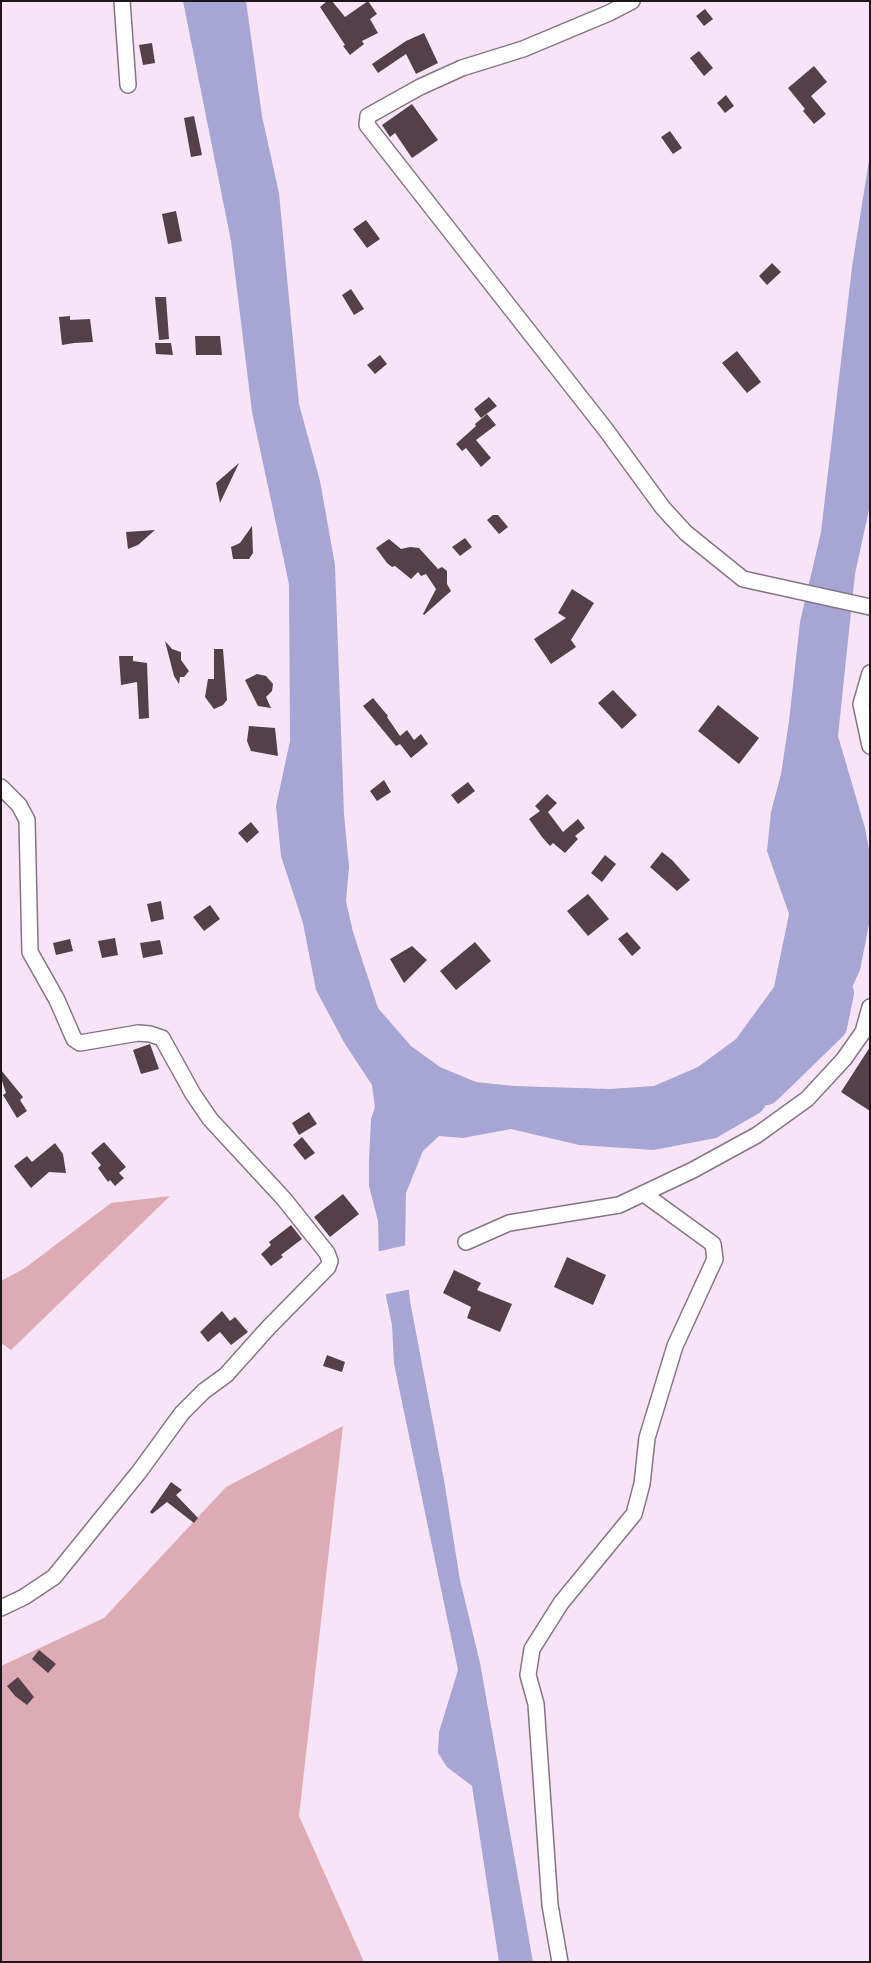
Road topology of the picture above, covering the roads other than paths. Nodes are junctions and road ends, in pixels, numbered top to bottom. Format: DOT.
graph roads {
  1 [pos="122,1"];
  2 [pos="632,1"];
  3 [pos="128,85"];
  4 [pos="870,607"];
  5 [pos="870,673"];
  6 [pos="870,746"];
  7 [pos="1,787"];
  8 [pos="870,1007"];
  9 [pos="644,1194"];
  10 [pos="466,1242"];
  11 [pos="1,1608"];
  12 [pos="560,1962"];
  1 -- 3 [label="street"];
  2 -- 4 [label="street"];
  5 -- 6 [label="street"];
  7 -- 11 [label="street"];
  8 -- 9 [label="street"];
  9 -- 10 [label="street"];
  9 -- 12 [label="street"];
}
